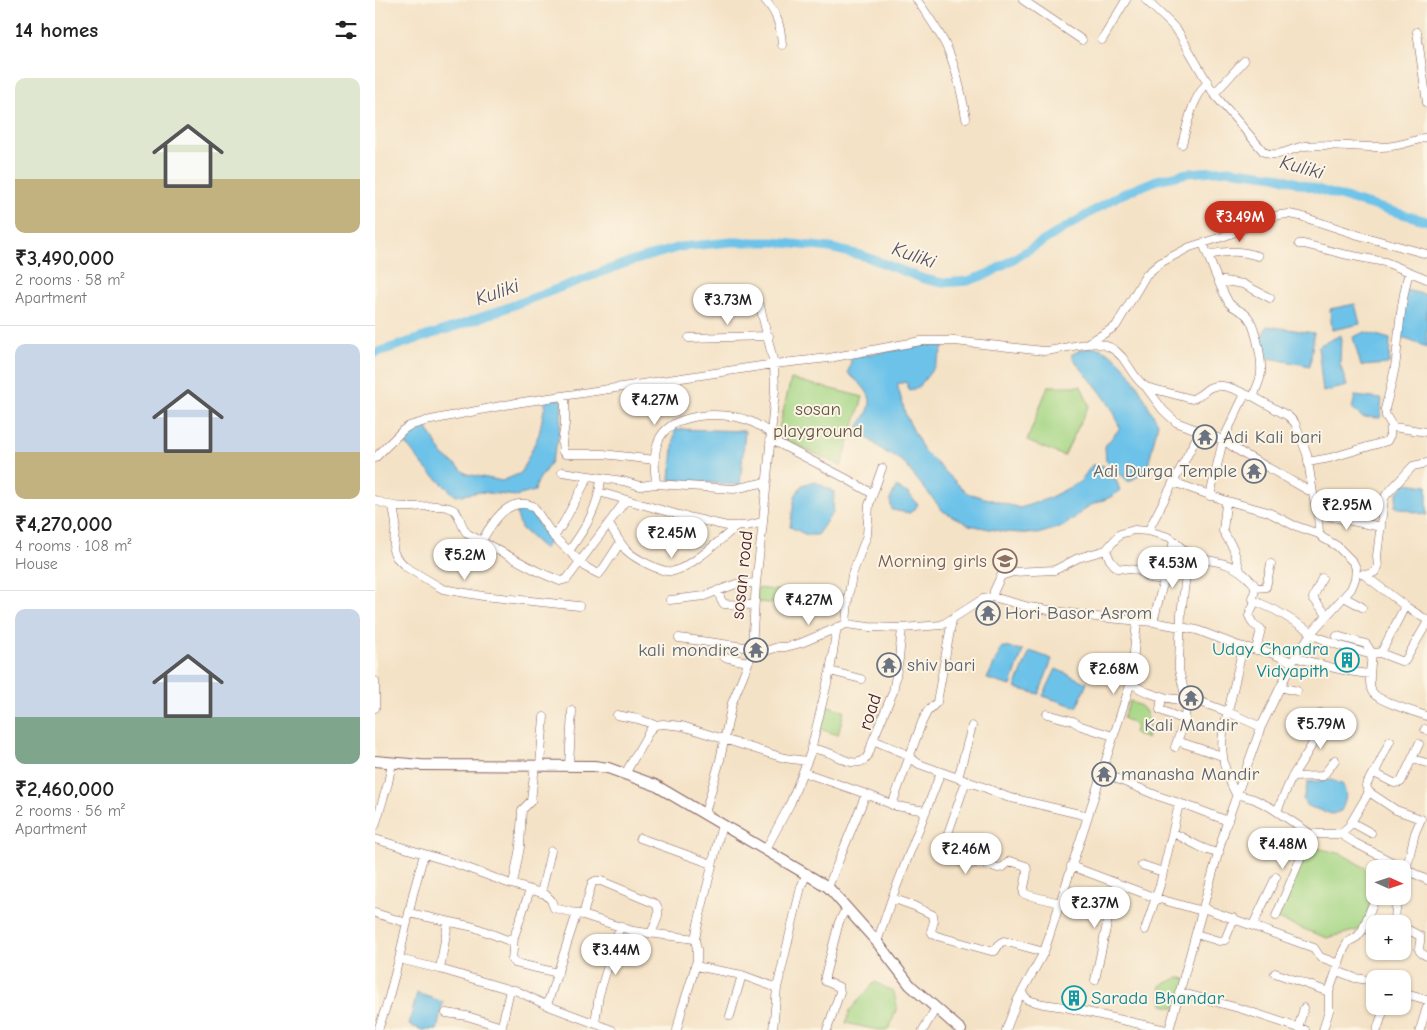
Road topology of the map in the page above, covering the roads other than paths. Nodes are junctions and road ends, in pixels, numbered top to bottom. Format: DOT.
graph roads {
  1 [pos="765,0"];
  2 [pos="917,0"];
  3 [pos="1023,0"];
  4 [pos="1125,0"];
  5 [pos="1146,0"];
  6 [pos="1417,32"];
  7 [pos="1082,40"];
  8 [pos="1102,40"];
  9 [pos="782,44"];
  10 [pos="1244,61"];
  11 [pos="1208,82"];
  12 [pos="1214,94"];
  13 [pos="1427,102"];
  14 [pos="966,118"];
  15 [pos="1427,137"];
  16 [pos="1182,144"];
  17 [pos="1203,243"];
  18 [pos="1299,244"];
  19 [pos="1427,254"];
  20 [pos="1208,255"];
  21 [pos="1258,256"];
  22 [pos="1409,272"];
  23 [pos="1427,279"];
  24 [pos="1218,280"];
  25 [pos="1270,298"];
  26 [pos="760,306"];
  27 [pos="769,336"];
  28 [pos="689,338"];
  29 [pos="1087,342"];
  30 [pos="775,364"];
  31 [pos="1147,387"];
  32 [pos="1245,394"];
  33 [pos="565,396"];
  34 [pos="1254,397"];
  35 [pos="1393,427"];
  36 [pos="1199,431"];
  37 [pos="1427,432"];
  38 [pos="770,436"];
  39 [pos="1223,440"];
  40 [pos="375,458"];
  41 [pos="655,460"];
  42 [pos="1308,462"];
  43 [pos="1427,463"];
  44 [pos="881,468"];
  45 [pos="562,472"];
  46 [pos="588,477"];
  47 [pos="601,478"];
  48 [pos="766,482"];
  49 [pos="1173,482"];
  50 [pos="656,484"];
  51 [pos="599,492"];
  52 [pos="1313,493"];
  53 [pos="873,494"];
  54 [pos="1210,496"];
  55 [pos="375,500"];
  56 [pos="626,500"];
  57 [pos="1224,500"];
  58 [pos="393,506"];
  59 [pos="1318,514"];
  60 [pos="763,522"];
  61 [pos="609,524"];
  62 [pos="737,526"];
  63 [pos="1381,527"];
  64 [pos="1148,532"];
  65 [pos="1319,534"];
  66 [pos="554,537"];
  67 [pos="1174,541"];
  68 [pos="481,542"];
  69 [pos="620,543"];
  70 [pos="1106,550"];
  71 [pos="569,551"];
  72 [pos="1190,554"];
  73 [pos="580,561"];
  74 [pos="1271,564"];
  75 [pos="1356,568"];
  76 [pos="1240,570"];
  77 [pos="1365,575"];
  78 [pos="1322,578"];
  79 [pos="1164,580"];
  80 [pos="756,583"];
  81 [pos="1256,588"];
  82 [pos="718,590"];
  83 [pos="993,597"];
  84 [pos="1344,597"];
  85 [pos="670,600"];
  86 [pos="1255,601"];
  87 [pos="754,605"];
  88 [pos="579,606"];
  89 [pos="1405,606"];
  90 [pos="1362,607"];
  91 [pos="1327,615"];
  92 [pos="952,620"];
  93 [pos="1137,621"];
  94 [pos="1427,621"];
  95 [pos="1153,622"];
  96 [pos="842,626"];
  97 [pos="1181,627"];
  98 [pos="902,628"];
  99 [pos="1311,633"];
  100 [pos="1337,636"];
  101 [pos="679,638"];
  102 [pos="752,648"];
  103 [pos="1243,648"];
  104 [pos="1256,650"];
  105 [pos="1375,654"];
  106 [pos="724,657"];
  107 [pos="749,659"];
  108 [pos="1294,660"];
  109 [pos="830,671"];
  110 [pos="1371,674"];
  111 [pos="861,679"];
  112 [pos="375,681"];
  113 [pos="1131,682"];
  114 [pos="1280,687"];
  115 [pos="1297,691"];
  116 [pos="1162,696"];
  117 [pos="1186,700"];
  118 [pos="375,708"];
  119 [pos="572,711"];
  120 [pos="1228,712"];
  121 [pos="1321,713"];
  122 [pos="1047,714"];
  123 [pos="617,715"];
  124 [pos="1427,716"];
  125 [pos="544,717"];
  126 [pos="1185,720"];
  127 [pos="655,725"];
  128 [pos="972,726"];
  129 [pos="1261,727"];
  130 [pos="1113,736"];
  131 [pos="725,740"];
  132 [pos="873,740"];
  133 [pos="1389,741"];
  134 [pos="1419,744"];
  135 [pos="811,748"];
  136 [pos="909,755"];
  137 [pos="1222,756"];
  138 [pos="1412,759"];
  139 [pos="1335,760"];
  140 [pos="375,761"];
  141 [pos="807,762"];
  142 [pos="391,763"];
  143 [pos="1427,763"];
  144 [pos="569,765"];
  145 [pos="537,766"];
  146 [pos="803,772"];
  147 [pos="941,772"];
  148 [pos="1101,772"];
  149 [pos="1374,773"];
  150 [pos="625,774"];
  151 [pos="1292,777"];
  152 [pos="958,778"];
  153 [pos="966,781"];
  154 [pos="1369,792"];
  155 [pos="866,794"];
  156 [pos="1236,794"];
  157 [pos="892,804"];
  158 [pos="1179,804"];
  159 [pos="926,811"];
  160 [pos="1277,811"];
  161 [pos="705,813"];
  162 [pos="1088,816"];
  163 [pos="1424,820"];
  164 [pos="1227,821"];
  165 [pos="1351,822"];
  166 [pos="723,824"];
  167 [pos="375,826"];
  168 [pos="1173,833"];
  169 [pos="1371,833"];
  170 [pos="1311,834"];
  171 [pos="1340,834"];
  172 [pos="640,838"];
  173 [pos="375,839"];
  174 [pos="766,849"];
  175 [pos="551,851"];
  176 [pos="1219,853"];
  177 [pos="424,854"];
  178 [pos="1379,860"];
  179 [pos="1408,860"];
  180 [pos="712,864"];
  181 [pos="1141,865"];
  182 [pos="1071,866"];
  183 [pos="1163,872"];
  184 [pos="1411,872"];
  185 [pos="807,873"];
  186 [pos="1276,878"];
  187 [pos="1427,880"];
  188 [pos="1116,882"];
  189 [pos="513,884"];
  190 [pos="828,886"];
  191 [pos="530,890"];
  192 [pos="541,893"];
  193 [pos="892,898"];
  194 [pos="1156,898"];
  195 [pos="1060,903"];
  196 [pos="1372,905"];
  197 [pos="1203,909"];
  198 [pos="848,910"];
  199 [pos="375,913"];
  200 [pos="409,913"];
  201 [pos="580,914"];
  202 [pos="1276,916"];
  203 [pos="1234,918"];
  204 [pos="448,922"];
  205 [pos="407,923"];
  206 [pos="1253,925"];
  207 [pos="621,926"];
  208 [pos="1145,930"];
  209 [pos="1411,931"];
  210 [pos="651,933"];
  211 [pos="1195,934"];
  212 [pos="514,936"];
  213 [pos="695,939"];
  214 [pos="877,942"];
  215 [pos="1044,952"];
  216 [pos="1427,956"];
  217 [pos="399,959"];
  218 [pos="695,966"];
  219 [pos="1338,967"];
  220 [pos="440,969"];
  221 [pos="558,973"];
  222 [pos="1275,973"];
  223 [pos="742,975"];
  224 [pos="1095,980"];
  225 [pos="1366,980"];
  226 [pos="777,988"];
  227 [pos="511,990"];
  228 [pos="1179,992"];
  229 [pos="1329,992"];
  230 [pos="1022,993"];
  231 [pos="1411,995"];
  232 [pos="1427,1000"];
  233 [pos="547,1005"];
  234 [pos="1427,1007"];
  235 [pos="936,1008"];
  236 [pos="1304,1008"];
  237 [pos="446,1013"];
  238 [pos="1382,1015"];
  239 [pos="730,1016"];
  240 [pos="1277,1021"];
  241 [pos="595,1023"];
  242 [pos="502,1028"];
  243 [pos="1302,1029"];
  244 [pos="378,1030"];
  245 [pos="612,1030"];
  246 [pos="677,1030"];
  247 [pos="773,1030"];
  248 [pos="827,1030"];
  249 [pos="923,1030"];
  250 [pos="961,1030"];
  251 [pos="1006,1030"];
  252 [pos="1167,1030"];
  253 [pos="1273,1030"];
  254 [pos="1323,1030"];
  255 [pos="1377,1030"];
  256 [pos="1420,1030"];
  1 -- 9 [label="street"];
  2 -- 14 [label="street"];
  3 -- 7 [label="street"];
  4 -- 8 [label="street"];
  5 -- 11 [label="street"];
  6 -- 13 [label="street"];
  10 -- 12 [label="street"];
  11 -- 12 [label="street"];
  11 -- 16 [label="street"];
  12 -- 15 [label="street"];
  17 -- 19 [label="street"];
  17 -- 20 [label="street"];
  17 -- 29 [label="street"];
  18 -- 22 [label="street"];
  20 -- 21 [label="street"];
  20 -- 24 [label="street"];
  22 -- 23 [label="street"];
  22 -- 35 [label="street"];
  24 -- 25 [label="street"];
  24 -- 34 [label="street"];
  26 -- 27 [label="street, sosan road"];
  27 -- 28 [label="street"];
  27 -- 30 [label="street, sosan road"];
  29 -- 30 [label="street"];
  29 -- 31 [label="street"];
  30 -- 33 [label="street"];
  30 -- 38 [label="street, sosan road"];
  31 -- 32 [label="street"];
  31 -- 36 [label="street"];
  32 -- 34 [label="street"];
  32 -- 39 [label="street"];
  33 -- 40 [label="street"];
  33 -- 41 [label="street"];
  34 -- 42 [label="street"];
  35 -- 37 [label="street"];
  35 -- 42 [label="street"];
  36 -- 39 [label="street"];
  36 -- 49 [label="street"];
  38 -- 41 [label="street"];
  38 -- 48 [label="street, sosan road"];
  38 -- 53 [label="street"];
  39 -- 52 [label="street"];
  39 -- 54 [label="street"];
  41 -- 50 [label="street"];
  42 -- 52 [label="street"];
  43 -- 63 [label="street"];
  44 -- 53 [label="street"];
  45 -- 46 [label="street"];
  46 -- 47 [label="street"];
  46 -- 66 [label="street"];
  47 -- 50 [label="street"];
  47 -- 51 [label="street"];
  48 -- 50 [label="street"];
  48 -- 60 [label="street, sosan road"];
  49 -- 54 [label="street"];
  49 -- 64 [label="street"];
  51 -- 56 [label="street"];
  51 -- 71 [label="street"];
  52 -- 59 [label="street"];
  53 -- 96 [label="street"];
  54 -- 57 [label="street"];
  55 -- 58 [label="street"];
  56 -- 61 [label="street"];
  56 -- 62 [label="street"];
  57 -- 65 [label="street"];
  57 -- 76 [label="street"];
  58 -- 68 [label="street"];
  58 -- 88 [label="street"];
  59 -- 63 [label="street"];
  59 -- 65 [label="street"];
  60 -- 62 [label="street"];
  60 -- 80 [label="street, sosan road"];
  61 -- 69 [label="street"];
  61 -- 73 [label="street"];
  62 -- 69 [label="street"];
  63 -- 77 [label="street"];
  64 -- 67 [label="street"];
  64 -- 70 [label="street"];
  65 -- 75 [label="street"];
  66 -- 68 [label="street"];
  66 -- 71 [label="street"];
  67 -- 72 [label="street"];
  67 -- 79 [label="street"];
  68 -- 73 [label="street"];
  69 -- 73 [label="street"];
  70 -- 79 [label="street"];
  70 -- 83 [label="street"];
  71 -- 73 [label="street"];
  72 -- 76 [label="street"];
  72 -- 97 [label="street"];
  74 -- 81 [label="street"];
  75 -- 77 [label="street"];
  75 -- 84 [label="street"];
  76 -- 81 [label="street"];
  77 -- 89 [label="street"];
  78 -- 91 [label="street"];
  79 -- 95 [label="street"];
  80 -- 82 [label="street"];
  80 -- 87 [label="street, sosan road"];
  81 -- 86 [label="street"];
  82 -- 85 [label="street"];
  82 -- 87 [label="street"];
  83 -- 92 [label="street"];
  83 -- 93 [label="street"];
  84 -- 90 [label="street"];
  84 -- 91 [label="street"];
  86 -- 99 [label="street"];
  86 -- 104 [label="street"];
  87 -- 102 [label="street, sosan road"];
  89 -- 94 [label="street"];
  89 -- 105 [label="street"];
  91 -- 99 [label="street"];
  92 -- 98 [label="street"];
  92 -- 136 [label="street"];
  93 -- 95 [label="street"];
  93 -- 113 [label="street"];
  94 -- 105 [label="street"];
  95 -- 97 [label="street"];
  96 -- 98 [label="street"];
  96 -- 107 [label="street"];
  96 -- 109 [label="street"];
  97 -- 103 [label="street"];
  97 -- 117 [label="street"];
  98 -- 132 [label="street, road"];
  99 -- 105 [label="street"];
  99 -- 108 [label="street"];
  100 -- 105 [label="street"];
  101 -- 102 [label="street"];
  102 -- 107 [label="street, sosan road"];
  103 -- 104 [label="street"];
  103 -- 120 [label="street"];
  104 -- 108 [label="street"];
  105 -- 110 [label="street"];
  106 -- 107 [label="street"];
  107 -- 131 [label="street, sosan road"];
  108 -- 110 [label="street"];
  108 -- 114 [label="street"];
  109 -- 111 [label="street"];
  109 -- 135 [label="street"];
  110 -- 124 [label="street"];
  112 -- 118 [label="street"];
  113 -- 116 [label="street"];
  113 -- 130 [label="street"];
  114 -- 115 [label="street"];
  114 -- 129 [label="street"];
  116 -- 117 [label="street"];
  116 -- 126 [label="street"];
  117 -- 120 [label="street"];
  117 -- 126 [label="street"];
  119 -- 144 [label="street"];
  120 -- 129 [label="street"];
  120 -- 137 [label="street"];
  121 -- 151 [label="street"];
  122 -- 130 [label="street"];
  123 -- 127 [label="street"];
  125 -- 145 [label="street"];
  126 -- 137 [label="street"];
  127 -- 131 [label="street"];
  127 -- 150 [label="street"];
  128 -- 152 [label="street"];
  129 -- 156 [label="street"];
  130 -- 148 [label="street"];
  131 -- 141 [label="street"];
  131 -- 161 [label="street, sosan road"];
  132 -- 135 [label="street"];
  132 -- 136 [label="street, road"];
  133 -- 149 [label="street"];
  134 -- 138 [label="street"];
  135 -- 141 [label="street"];
  136 -- 147 [label="street, road"];
  136 -- 157 [label="street"];
  137 -- 156 [label="street"];
  138 -- 143 [label="street"];
  138 -- 149 [label="street"];
  139 -- 151 [label="street"];
  140 -- 142 [label="main road"];
  141 -- 146 [label="street"];
  142 -- 145 [label="main road"];
  142 -- 167 [label="street"];
  144 -- 145 [label="main road"];
  144 -- 150 [label="main road"];
  145 -- 189 [label="street"];
  146 -- 155 [label="street"];
  146 -- 174 [label="street"];
  147 -- 152 [label="street, road"];
  147 -- 159 [label="street"];
  148 -- 158 [label="street"];
  148 -- 162 [label="street"];
  149 -- 154 [label="street"];
  150 -- 161 [label="main road"];
  151 -- 160 [label="street"];
  152 -- 153 [label="street, road"];
  153 -- 162 [label="street, road"];
  153 -- 195 [label="street"];
  154 -- 163 [label="street"];
  154 -- 165 [label="street"];
  155 -- 157 [label="street"];
  155 -- 190 [label="street"];
  156 -- 160 [label="street"];
  156 -- 164 [label="street"];
  157 -- 159 [label="street"];
  158 -- 164 [label="street"];
  158 -- 168 [label="street"];
  159 -- 193 [label="street"];
  160 -- 170 [label="street"];
  161 -- 166 [label="main road"];
  162 -- 182 [label="street"];
  163 -- 179 [label="street"];
  164 -- 176 [label="street"];
  165 -- 169 [label="street"];
  165 -- 171 [label="street"];
  166 -- 174 [label="main road"];
  166 -- 180 [label="street"];
  168 -- 176 [label="street"];
  168 -- 183 [label="street"];
  170 -- 171 [label="street"];
  170 -- 202 [label="street"];
  171 -- 178 [label="street"];
  172 -- 180 [label="street"];
  173 -- 177 [label="street"];
  174 -- 185 [label="main road"];
  175 -- 192 [label="street"];
  176 -- 197 [label="street"];
  177 -- 189 [label="street"];
  177 -- 200 [label="street"];
  180 -- 213 [label="street"];
  181 -- 183 [label="street"];
  182 -- 188 [label="street"];
  182 -- 195 [label="street"];
  183 -- 194 [label="street"];
  184 -- 187 [label="street"];
  185 -- 190 [label="main road"];
  185 -- 226 [label="street"];
  186 -- 206 [label="street"];
  188 -- 194 [label="street"];
  188 -- 224 [label="street"];
  189 -- 191 [label="street"];
  190 -- 198 [label="main road"];
  191 -- 192 [label="street"];
  191 -- 212 [label="street"];
  192 -- 201 [label="street"];
  193 -- 214 [label="street"];
  193 -- 215 [label="street"];
  194 -- 197 [label="street"];
  194 -- 208 [label="street"];
  195 -- 215 [label="street"];
  196 -- 219 [label="street"];
  197 -- 203 [label="street"];
  197 -- 211 [label="street"];
  198 -- 214 [label="main road"];
  198 -- 248 [label="street"];
  199 -- 205 [label="street"];
  200 -- 204 [label="street"];
  200 -- 205 [label="street"];
  201 -- 207 [label="street"];
  201 -- 210 [label="street"];
  201 -- 221 [label="street"];
  203 -- 206 [label="street"];
  203 -- 211 [label="street"];
  204 -- 212 [label="street"];
  204 -- 220 [label="street"];
  205 -- 217 [label="street"];
  206 -- 219 [label="street"];
  207 -- 210 [label="street"];
  207 -- 241 [label="street"];
  209 -- 216 [label="street"];
  210 -- 213 [label="street"];
  211 -- 228 [label="street"];
  212 -- 221 [label="street"];
  213 -- 218 [label="street"];
  214 -- 235 [label="main road"];
  215 -- 230 [label="street"];
  217 -- 220 [label="street"];
  217 -- 244 [label="street"];
  218 -- 223 [label="street"];
  218 -- 246 [label="street"];
  219 -- 225 [label="street"];
  219 -- 229 [label="street"];
  220 -- 227 [label="street"];
  221 -- 233 [label="street"];
  222 -- 229 [label="street"];
  223 -- 226 [label="street"];
  223 -- 239 [label="street"];
  226 -- 247 [label="street"];
  227 -- 233 [label="street"];
  227 -- 242 [label="street"];
  228 -- 240 [label="street"];
  228 -- 252 [label="street"];
  229 -- 254 [label="street"];
  230 -- 251 [label="street"];
  230 -- 252 [label="street"];
  231 -- 232 [label="street"];
  233 -- 241 [label="street"];
  234 -- 256 [label="street"];
  235 -- 249 [label="street"];
  235 -- 250 [label="main road"];
  236 -- 243 [label="street"];
  237 -- 242 [label="street"];
  238 -- 255 [label="street"];
  240 -- 243 [label="street"];
  240 -- 253 [label="street"];
  241 -- 245 [label="street"];
}
